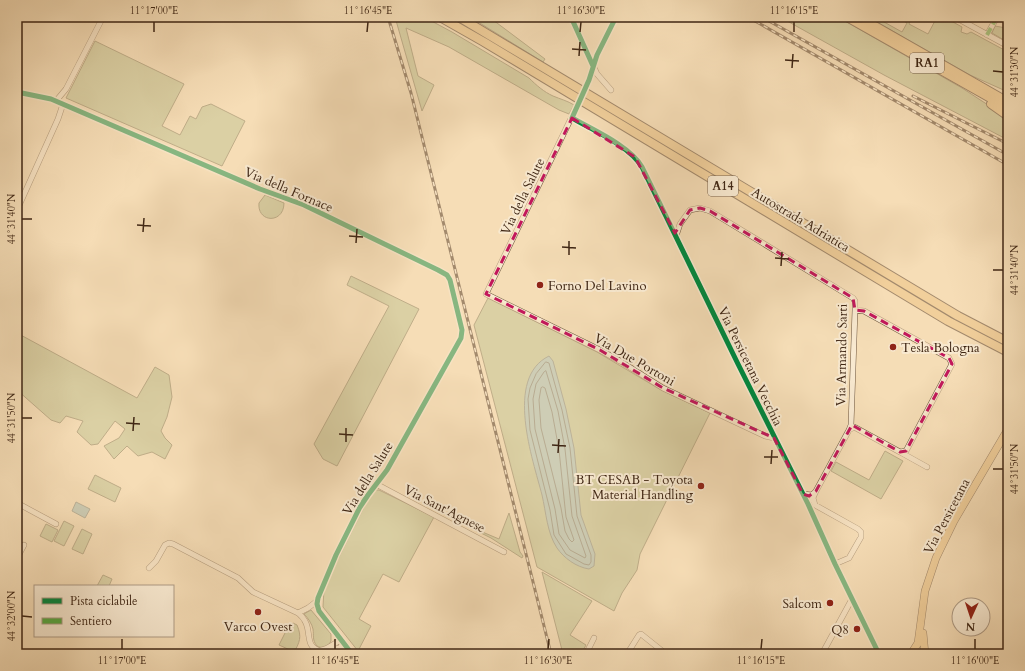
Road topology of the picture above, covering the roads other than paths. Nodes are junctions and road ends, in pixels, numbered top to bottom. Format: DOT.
graph roads {
  1 [pos="103,17"];
  2 [pos="440,17"];
  3 [pos="459,17"];
  4 [pos="571,17"];
  5 [pos="616,17"];
  6 [pos="847,17"];
  7 [pos="859,17"];
  8 [pos="955,17"];
  9 [pos="997,17"];
  10 [pos="987,35"];
  11 [pos="1008,46"];
  12 [pos="593,66"];
  13 [pos="945,66"];
  14 [pos="935,67"];
  15 [pos="587,85"];
  16 [pos="611,90"];
  17 [pos="17,92"];
  18 [pos="1008,95"];
  19 [pos="56,101"];
  20 [pos="1008,102"];
  21 [pos="63,104"];
  22 [pos="577,106"];
  23 [pos="1008,108"];
  24 [pos="1008,116"];
  25 [pos="572,118"];
  26 [pos="17,210"];
  27 [pos="680,225"];
  28 [pos="672,227"];
  29 [pos="676,236"];
  30 [pos="486,294"];
  31 [pos="855,310"];
  32 [pos="462,334"];
  33 [pos="1008,342"];
  34 [pos="1008,352"];
  35 [pos="1008,429"];
  36 [pos="849,430"];
  37 [pos="774,438"];
  38 [pos="906,451"];
  39 [pos="900,452"];
  40 [pos="915,461"];
  41 [pos="927,467"];
  42 [pos="376,484"];
  43 [pos="816,491"];
  44 [pos="803,494"];
  45 [pos="813,498"];
  46 [pos="17,503"];
  47 [pos="808,504"];
  48 [pos="56,524"];
  49 [pos="24,545"];
  50 [pos="504,552"];
  51 [pos="17,558"];
  52 [pos="835,564"];
  53 [pos="149,568"];
  54 [pos="852,599"];
  55 [pos="317,601"];
  56 [pos="298,613"];
  57 [pos="922,620"];
  58 [pos="594,638"];
  59 [pos="342,641"];
  60 [pos="316,649"];
  61 [pos="330,652"];
  62 [pos="352,653"];
  63 [pos="586,654"];
  64 [pos="627,654"];
  65 [pos="666,654"];
  66 [pos="822,654"];
  67 [pos="879,654"];
  68 [pos="911,654"];
  69 [pos="925,654"];
  1 -- 19 [label="street"];
  2 -- 34 [label="highway, Autostrada Adriatica / A14"];
  3 -- 33 [label="highway, Autostrada Adriatica / A14"];
  4 -- 12 [label="street"];
  5 -- 12 [label="street"];
  6 -- 14 [label="highway, RA1"];
  7 -- 13 [label="highway, RA1"];
  8 -- 10 [label="street"];
  9 -- 10 [label="street"];
  10 -- 11 [label="street"];
  12 -- 15 [label="street"];
  12 -- 16 [label="street"];
  13 -- 18 [label="highway"];
  13 -- 20 [label="highway, RA1"];
  14 -- 23 [label="highway, RA1"];
  14 -- 24 [label="highway"];
  17 -- 19 [label="street, Via della Fornace"];
  19 -- 21 [label="street, Via della Fornace"];
  21 -- 26 [label="street"];
  21 -- 32 [label="street, Via della Fornace"];
  22 -- 25 [label="street, Via della Salute"];
  25 -- 28 [label="street, Via Persicetana Vecchia"];
  25 -- 30 [label="street, Via della Salute"];
  27 -- 28 [label="street"];
  27 -- 29 [label="street, Via Armando Sarti"];
  27 -- 31 [label="street, Via Armando Sarti"];
  28 -- 29 [label="street, Via Persicetana Vecchia"];
  29 -- 37 [label="street, Via Persicetana Vecchia"];
  30 -- 37 [label="street, Via Due Portoni"];
  31 -- 36 [label="street, Via Armando Sarti"];
  31 -- 38 [label="street"];
  32 -- 42 [label="street, Via della Salute"];
  35 -- 57 [label="main road, Via Persicetana"];
  36 -- 39 [label="street"];
  36 -- 43 [label="street, Via Armando Sarti"];
  37 -- 44 [label="street, Via Persicetana Vecchia"];
  38 -- 39 [label="street"];
  38 -- 40 [label="street"];
  39 -- 40 [label="street"];
  40 -- 41 [label="street"];
  42 -- 50 [label="street, Via Sant'Agnese"];
  42 -- 55 [label="street, Via della Salute"];
  43 -- 44 [label="street"];
  43 -- 45 [label="street, Via Armando Sarti"];
  44 -- 47 [label="street, Via Persicetana Vecchia"];
  45 -- 47 [label="street, Via Armando Sarti"];
  45 -- 52 [label="street"];
  46 -- 48 [label="street"];
  47 -- 52 [label="street, Via Persicetana Vecchia"];
  49 -- 51 [label="street"];
  52 -- 54 [label="street, Via Persicetana Vecchia"];
  53 -- 56 [label="street"];
  54 -- 66 [label="street"];
  54 -- 67 [label="street, Via Persicetana Vecchia"];
  55 -- 56 [label="street"];
  55 -- 59 [label="street"];
  56 -- 60 [label="street"];
  57 -- 68 [label="main road, Via Persicetana"];
  57 -- 69 [label="main road, Via Persicetana"];
  58 -- 63 [label="street"];
  59 -- 60 [label="street"];
  59 -- 61 [label="street"];
  59 -- 62 [label="street"];
  60 -- 61 [label="street"];
  61 -- 62 [label="street"];
  64 -- 65 [label="street"];
}
